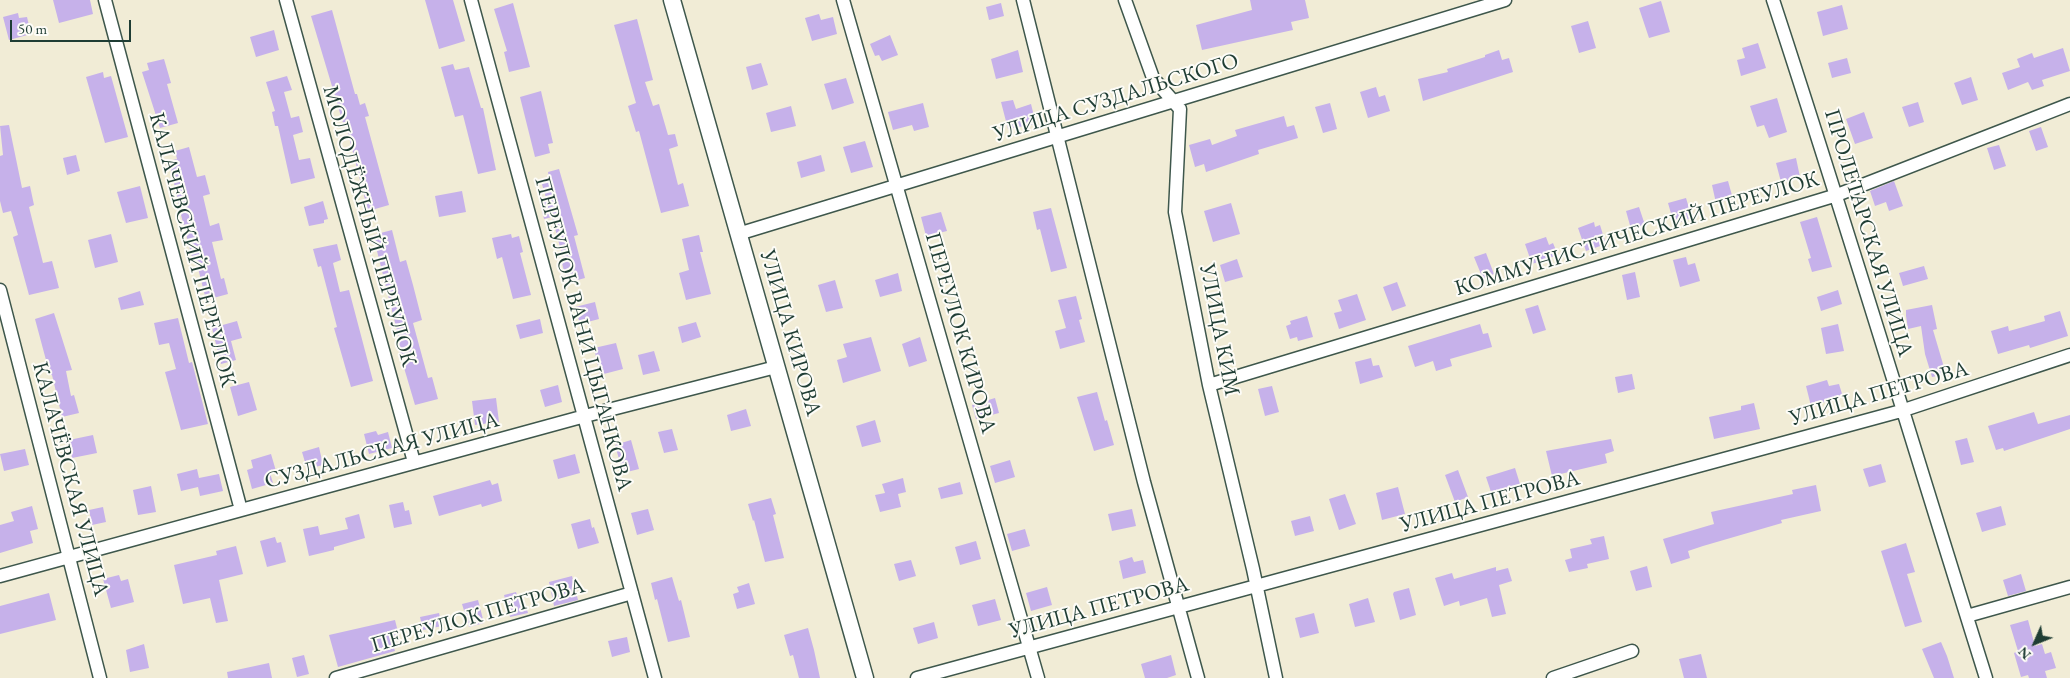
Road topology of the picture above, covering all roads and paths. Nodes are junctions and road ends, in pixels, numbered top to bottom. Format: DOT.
graph roads {
  1 [pos="105,0"];
  2 [pos="286,0"];
  3 [pos="471,0"];
  4 [pos="672,0"];
  5 [pos="843,0"];
  6 [pos="1023,0"];
  7 [pos="1124,0"];
  8 [pos="1505,0"];
  9 [pos="1773,0"];
  10 [pos="1174,101"];
  11 [pos="2070,104"];
  12 [pos="1058,137"];
  13 [pos="896,186"];
  14 [pos="1837,195"];
  15 [pos="738,234"];
  16 [pos="0,290"];
  17 [pos="2070,355"];
  18 [pos="776,368"];
  19 [pos="1209,385"];
  20 [pos="1902,411"];
  21 [pos="585,416"];
  22 [pos="414,462"];
  23 [pos="241,510"];
  24 [pos="70,556"];
  25 [pos="0,576"];
  26 [pos="1256,586"];
  27 [pos="2070,587"];
  28 [pos="632,593"];
  29 [pos="1179,607"];
  30 [pos="1967,616"];
  31 [pos="1030,647"];
  32 [pos="1632,651"];
  33 [pos="100,678"];
  34 [pos="336,678"];
  35 [pos="655,678"];
  36 [pos="865,678"];
  37 [pos="917,678"];
  38 [pos="1038,678"];
  39 [pos="1198,678"];
  40 [pos="1276,678"];
  41 [pos="1553,678"];
  42 [pos="1986,678"];
  1 -- 23 [label="street, КАЛАЧЕВСКИЙ ПЕРЕУЛОК"];
  2 -- 22 [label="street, МОЛОДЁЖНЫЙ ПЕРЕУЛОК"];
  3 -- 21 [label="street, ПЕРЕУЛОК ВАНИ ЦЫГАНКОВА"];
  4 -- 15 [label="street, УЛИЦА КИРОВА"];
  5 -- 13 [label="street, ПЕРЕУЛОК КИРОВА"];
  6 -- 12 [label="street"];
  7 -- 10 [label="street, УЛИЦА КИМ"];
  8 -- 10 [label="street, УЛИЦА СУЗДАЛЬСКОГО"];
  9 -- 14 [label="street, ПРОЛЕТАРСКАЯ УЛИЦА"];
  10 -- 12 [label="street, УЛИЦА СУЗДАЛЬСКОГО"];
  10 -- 19 [label="street, УЛИЦА КИМ"];
  11 -- 14 [label="street, КОММУНИСТИЧЕСКИЙ ПЕРЕУЛОК"];
  12 -- 13 [label="street, УЛИЦА СУЗДАЛЬСКОГО"];
  12 -- 29 [label="street"];
  13 -- 15 [label="street, УЛИЦА СУЗДАЛЬСКОГО"];
  13 -- 31 [label="street, ПЕРЕУЛОК КИРОВА"];
  14 -- 19 [label="street, КОММУНИСТИЧЕСКИЙ ПЕРЕУЛОК"];
  14 -- 20 [label="street, ПРОЛЕТАРСКАЯ УЛИЦА"];
  15 -- 18 [label="street, УЛИЦА КИРОВА"];
  16 -- 24 [label="street, КАЛАЧЁВСКАЯ УЛИЦА"];
  17 -- 20 [label="street, УЛИЦА ПЕТРОВА"];
  18 -- 21 [label="street, СУЗДАЛЬСКАЯ УЛИЦА"];
  18 -- 36 [label="street, УЛИЦА КИРОВА"];
  19 -- 26 [label="street, УЛИЦА КИМ"];
  20 -- 26 [label="street, УЛИЦА ПЕТРОВА"];
  20 -- 30 [label="street, ПРОЛЕТАРСКАЯ УЛИЦА"];
  21 -- 22 [label="street, СУЗДАЛЬСКАЯ УЛИЦА"];
  21 -- 28 [label="street, ПЕРЕУЛОК ВАНИ ЦЫГАНКОВА"];
  22 -- 23 [label="street, СУЗДАЛЬСКАЯ УЛИЦА"];
  23 -- 24 [label="street, СУЗДАЛЬСКАЯ УЛИЦА"];
  24 -- 25 [label="street, СУЗДАЛЬСКАЯ УЛИЦА"];
  24 -- 33 [label="street, КАЛАЧЁВСКАЯ УЛИЦА"];
  26 -- 29 [label="street, УЛИЦА ПЕТРОВА"];
  26 -- 40 [label="street, УЛИЦА КИМ"];
  27 -- 30 [label="street"];
  28 -- 34 [label="street, ПЕРЕУЛОК ПЕТРОВА"];
  28 -- 35 [label="street, ПЕРЕУЛОК ВАНИ ЦЫГАНКОВА"];
  29 -- 31 [label="street, УЛИЦА ПЕТРОВА"];
  29 -- 39 [label="street"];
  30 -- 42 [label="street, ПРОЛЕТАРСКАЯ УЛИЦА"];
  31 -- 37 [label="street, УЛИЦА ПЕТРОВА"];
  31 -- 38 [label="street, ПЕРЕУЛОК КИРОВА"];
  32 -- 41 [label="street"];
}
